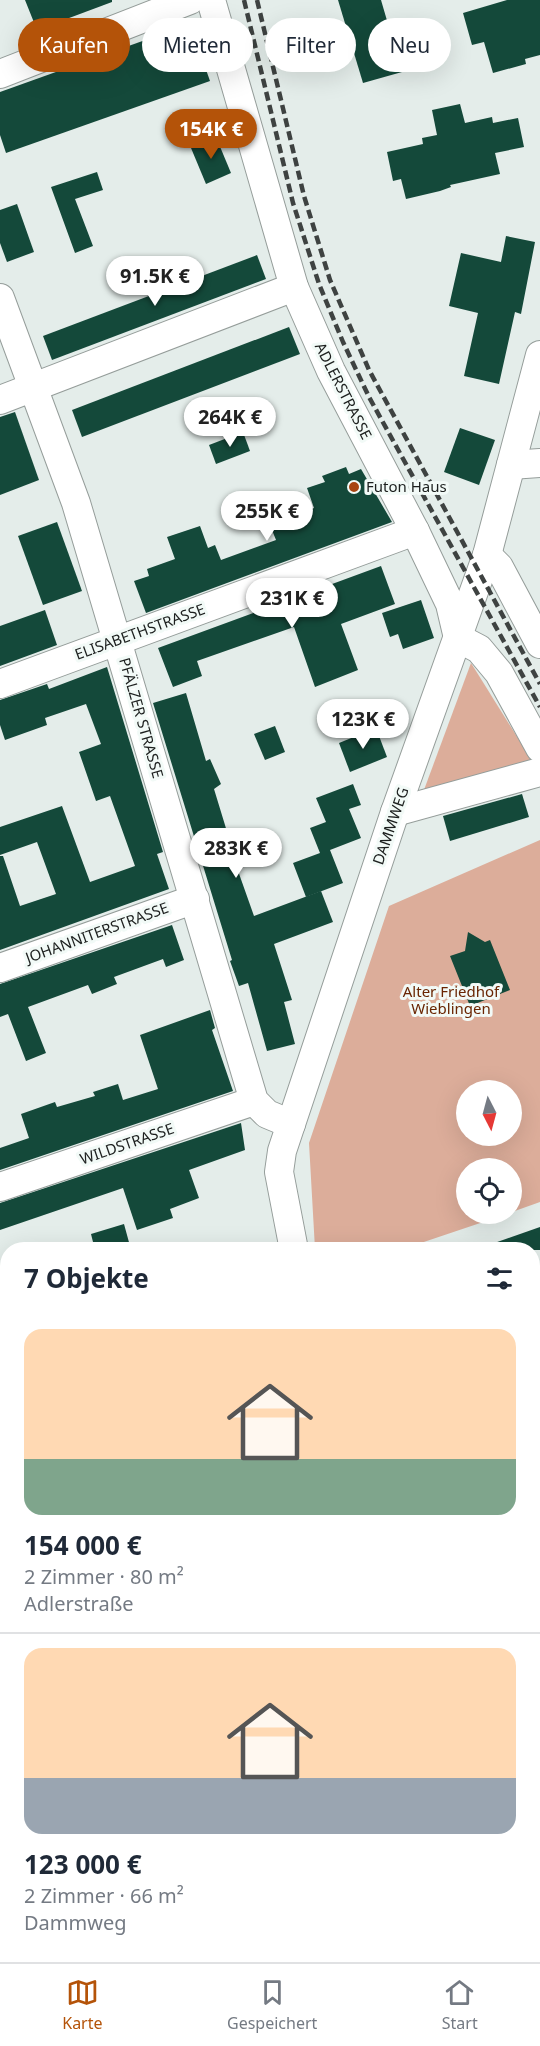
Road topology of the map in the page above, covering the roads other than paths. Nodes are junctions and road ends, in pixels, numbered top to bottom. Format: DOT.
graph roads {
  1 [pos="190,0"];
  2 [pos="211,0"];
  3 [pos="0,74"];
  4 [pos="294,286"];
  5 [pos="0,298"];
  6 [pos="540,355"];
  7 [pos="33,388"];
  8 [pos="0,400"];
  9 [pos="540,464"];
  10 [pos="511,465"];
  11 [pos="415,531"];
  12 [pos="488,559"];
  13 [pos="458,638"];
  14 [pos="118,640"];
  15 [pos="540,644"];
  16 [pos="0,684"];
  17 [pos="540,748"];
  18 [pos="540,772"];
  19 [pos="395,812"];
  20 [pos="195,899"];
  21 [pos="0,968"];
  22 [pos="255,1101"];
  23 [pos="291,1124"];
  24 [pos="0,1187"];
  25 [pos="292,1242"];
  1 -- 3 [label="street"];
  2 -- 4 [label="street, ADLERSTRASSE"];
  4 -- 7 [label="street"];
  4 -- 11 [label="street, ADLERSTRASSE"];
  5 -- 7 [label="street, PFÄLZER STRASSE"];
  6 -- 10 [label="street, DAMMWEG"];
  7 -- 8 [label="street"];
  7 -- 14 [label="street, PFÄLZER STRASSE"];
  9 -- 10 [label="street"];
  10 -- 12 [label="street, DAMMWEG"];
  11 -- 13 [label="street, ADLERSTRASSE"];
  11 -- 14 [label="street, ELISABETHSTRASSE"];
  12 -- 13 [label="street, DAMMWEG"];
  12 -- 15 [label="street"];
  13 -- 17 [label="street"];
  13 -- 19 [label="street, DAMMWEG"];
  14 -- 16 [label="street, ELISABETHSTRASSE"];
  14 -- 20 [label="street, PFÄLZER STRASSE"];
  18 -- 19 [label="street"];
  19 -- 23 [label="street, DAMMWEG"];
  20 -- 21 [label="street, JOHANNITERSTRASSE"];
  20 -- 22 [label="street, PFÄLZER STRASSE"];
  22 -- 23 [label="street"];
  22 -- 24 [label="street, WILDSTRASSE"];
  23 -- 25 [label="street, DAMMWEG"];
}
